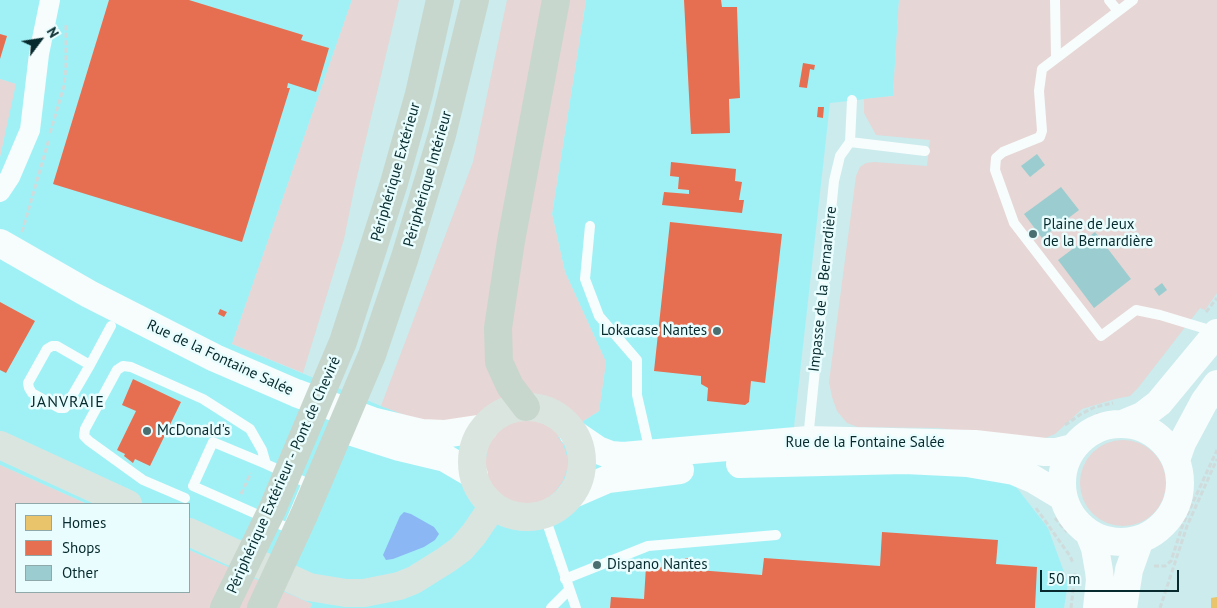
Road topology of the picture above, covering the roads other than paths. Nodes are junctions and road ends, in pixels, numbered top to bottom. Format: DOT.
graph roads {
  1 [pos="50,0"];
  2 [pos="440,0"];
  3 [pos="475,0"];
  4 [pos="485,0"];
  5 [pos="556,0"];
  6 [pos="1056,0"];
  7 [pos="1109,0"];
  8 [pos="1133,0"];
  9 [pos="1118,11"];
  10 [pos="1056,58"];
  11 [pos="852,100"];
  12 [pos="850,142"];
  13 [pos="925,151"];
  14 [pos="0,192"];
  15 [pos="415,225"];
  16 [pos="590,226"];
  17 [pos="0,243"];
  18 [pos="0,264"];
  19 [pos="111,326"];
  20 [pos="1210,331"];
  21 [pos="343,342"];
  22 [pos="90,364"];
  23 [pos="1217,384"];
  24 [pos="526,408"];
  25 [pos="1117,413"];
  26 [pos="484,428"];
  27 [pos="573,433"];
  28 [pos="1071,434"];
  29 [pos="808,440"];
  30 [pos="0,445"];
  31 [pos="650,453"];
  32 [pos="1176,460"];
  33 [pos="785,462"];
  34 [pos="266,464"];
  35 [pos="474,475"];
  36 [pos="193,486"];
  37 [pos="571,495"];
  38 [pos="182,501"];
  39 [pos="126,503"];
  40 [pos="1057,505"];
  41 [pos="493,506"];
  42 [pos="544,514"];
  43 [pos="288,528"];
  44 [pos="190,532"];
  45 [pos="776,535"];
  46 [pos="1080,536"];
  47 [pos="1140,539"];
  48 [pos="565,579"];
  49 [pos="292,580"];
  50 [pos="569,590"];
  51 [pos="224,608"];
  52 [pos="260,608"];
  53 [pos="552,608"];
  54 [pos="576,608"];
  55 [pos="1097,608"];
  56 [pos="1124,608"];
  1 -- 14 [label="street"];
  2 -- 21 [label="highway, Périphérique Extérieur"];
  3 -- 15 [label="highway, Périphérique Intérieur"];
  4 -- 15 [label="highway"];
  5 -- 24 [label="highway"];
  6 -- 10 [label="lane"];
  7 -- 9 [label="lane"];
  8 -- 9 [label="lane"];
  9 -- 10 [label="lane"];
  10 -- 20 [label="lane"];
  11 -- 12 [label="lane, Impasse de la Bernardière"];
  12 -- 13 [label="lane"];
  12 -- 29 [label="lane, Impasse de la Bernardière"];
  15 -- 52 [label="highway, Périphérique Intérieur"];
  16 -- 31 [label="lane"];
  17 -- 26 [label="street, Rue de la Fontaine Salée"];
  18 -- 19 [label="street, Rue de la Fontaine Salée"];
  19 -- 22 [label="lane"];
  19 -- 35 [label="street, Rue de la Fontaine Salée"];
  20 -- 25 [label="street"];
  21 -- 51 [label="highway, Périphérique Extérieur - Pont de Cheviré"];
  22 -- 22 [label="lane"];
  23 -- 32 [label="street"];
  24 -- 26 [label="main road"];
  24 -- 27 [label="main road"];
  25 -- 28 [label="street"];
  25 -- 32 [label="street"];
  26 -- 35 [label="main road"];
  27 -- 31 [label="street, Rue de la Fontaine Salée"];
  27 -- 37 [label="main road"];
  28 -- 29 [label="street, Rue de la Fontaine Salée"];
  28 -- 40 [label="street"];
  29 -- 31 [label="street, Rue de la Fontaine Salée"];
  29 -- 33 [label="street"];
  30 -- 39 [label="main road"];
  32 -- 47 [label="street"];
  33 -- 37 [label="street, Rue de la Fontaine Salée"];
  33 -- 40 [label="street, Rue de la Fontaine Salée"];
  34 -- 36 [label="lane"];
  34 -- 38 [label="lane"];
  34 -- 43 [label="lane"];
  35 -- 41 [label="main road"];
  36 -- 38 [label="lane"];
  36 -- 43 [label="lane"];
  37 -- 42 [label="main road"];
  40 -- 46 [label="street"];
  41 -- 42 [label="main road"];
  41 -- 49 [label="main road"];
  42 -- 48 [label="lane"];
  43 -- 49 [label="lane"];
  44 -- 49 [label="main road"];
  45 -- 48 [label="lane"];
  46 -- 47 [label="street"];
  46 -- 55 [label="street"];
  47 -- 56 [label="street"];
  48 -- 50 [label="lane"];
  50 -- 53 [label="lane"];
  50 -- 54 [label="lane"];
}
